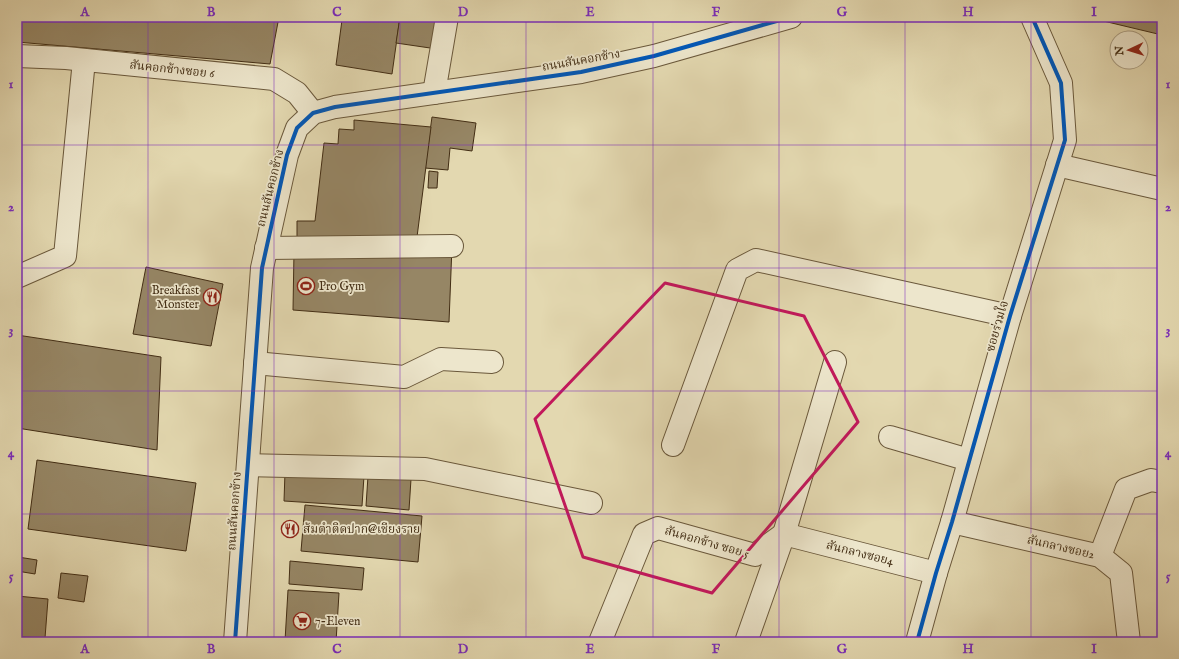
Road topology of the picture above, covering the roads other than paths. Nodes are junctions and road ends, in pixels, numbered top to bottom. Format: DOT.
graph roads {
  1 [pos="447,17"];
  2 [pos="791,17"];
  3 [pos="1032,17"];
  4 [pos="17,56"];
  5 [pos="84,60"];
  6 [pos="434,92"];
  7 [pos="313,113"];
  8 [pos="1057,165"];
  9 [pos="1162,189"];
  10 [pos="452,246"];
  11 [pos="266,248"];
  12 [pos="17,277"];
  13 [pos="1010,316"];
  14 [pos="492,362"];
  15 [pos="835,362"];
  16 [pos="255,363"];
  17 [pos="890,437"];
  18 [pos="673,445"];
  19 [pos="969,460"];
  20 [pos="248,465"];
  21 [pos="1162,482"];
  22 [pos="591,503"];
  23 [pos="952,522"];
  24 [pos="784,534"];
  25 [pos="1100,556"];
  26 [pos="936,573"];
  27 [pos="235,642"];
  28 [pos="600,642"];
  29 [pos="746,642"];
  30 [pos="917,642"];
  31 [pos="1128,642"];
  1 -- 6 [label="street"];
  2 -- 6 [label="street, ถนนสันคอกช้าง"];
  3 -- 8 [label="street, ซอยร่วมใจ"];
  4 -- 5 [label="street, สันคอกช้างซอย 6"];
  5 -- 7 [label="street, สันคอกช้างซอย 6"];
  5 -- 12 [label="street"];
  6 -- 7 [label="street, ถนนสันคอกช้าง"];
  7 -- 11 [label="street, ถนนสันคอกช้าง"];
  8 -- 9 [label="street"];
  8 -- 13 [label="street, ซอยร่วมใจ"];
  10 -- 11 [label="street"];
  11 -- 16 [label="street, ถนนสันคอกช้าง"];
  13 -- 18 [label="street"];
  13 -- 19 [label="street, ซอยร่วมใจ"];
  14 -- 16 [label="street"];
  15 -- 24 [label="street"];
  16 -- 20 [label="street, ถนนสันคอกช้าง"];
  17 -- 19 [label="street"];
  19 -- 23 [label="street, ซอยร่วมใจ"];
  20 -- 22 [label="street"];
  20 -- 27 [label="street, ถนนสันคอกช้าง"];
  21 -- 25 [label="street"];
  23 -- 25 [label="street, สันกลางซอย2"];
  23 -- 26 [label="street, ซอยร่วมใจ"];
  24 -- 26 [label="street, สันกลางซอย4"];
  24 -- 28 [label="street, สันคอกช้าง ซอย 5"];
  24 -- 29 [label="street"];
  25 -- 31 [label="street, สันกลางซอย2"];
  26 -- 30 [label="street, ซอยร่วมใจ"];
}
